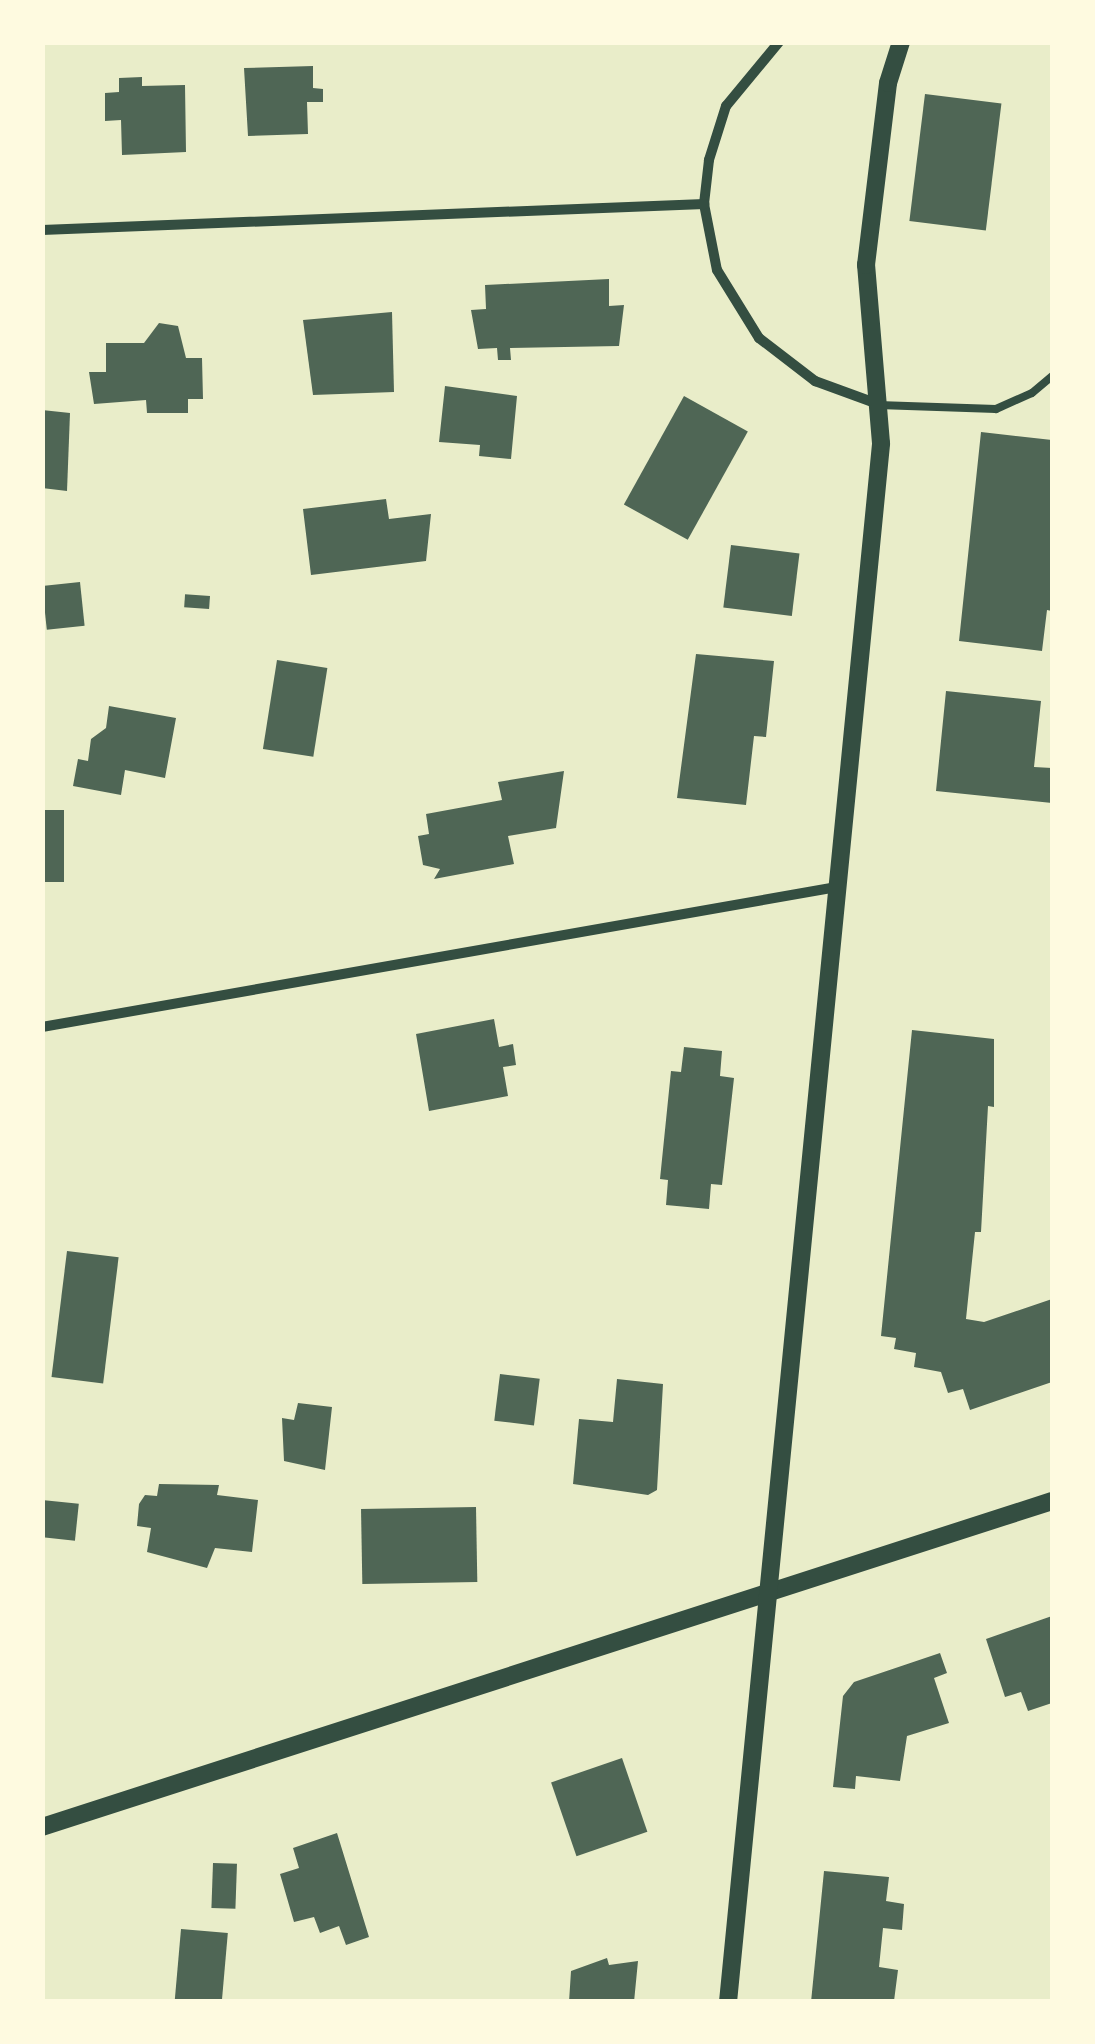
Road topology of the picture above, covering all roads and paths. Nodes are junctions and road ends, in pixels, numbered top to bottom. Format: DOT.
graph roads {
  1 [pos="778,42"];
  2 [pos="901,42"];
  3 [pos="704,204"];
  4 [pos="42,230"];
  5 [pos="1052,376"];
  6 [pos="878,404"];
  7 [pos="838,886"];
  8 [pos="42,1028"];
  9 [pos="1052,1501"];
  10 [pos="766,1596"];
  11 [pos="42,1827"];
  12 [pos="728,2002"];
  1 -- 3 [label="street"];
  2 -- 6 [label="street"];
  3 -- 4 [label="street"];
  3 -- 6 [label="street"];
  5 -- 6 [label="lane"];
  6 -- 7 [label="street"];
  7 -- 8 [label="street"];
  7 -- 10 [label="street"];
  9 -- 10 [label="street"];
  10 -- 11 [label="street"];
  10 -- 12 [label="street"];
}
